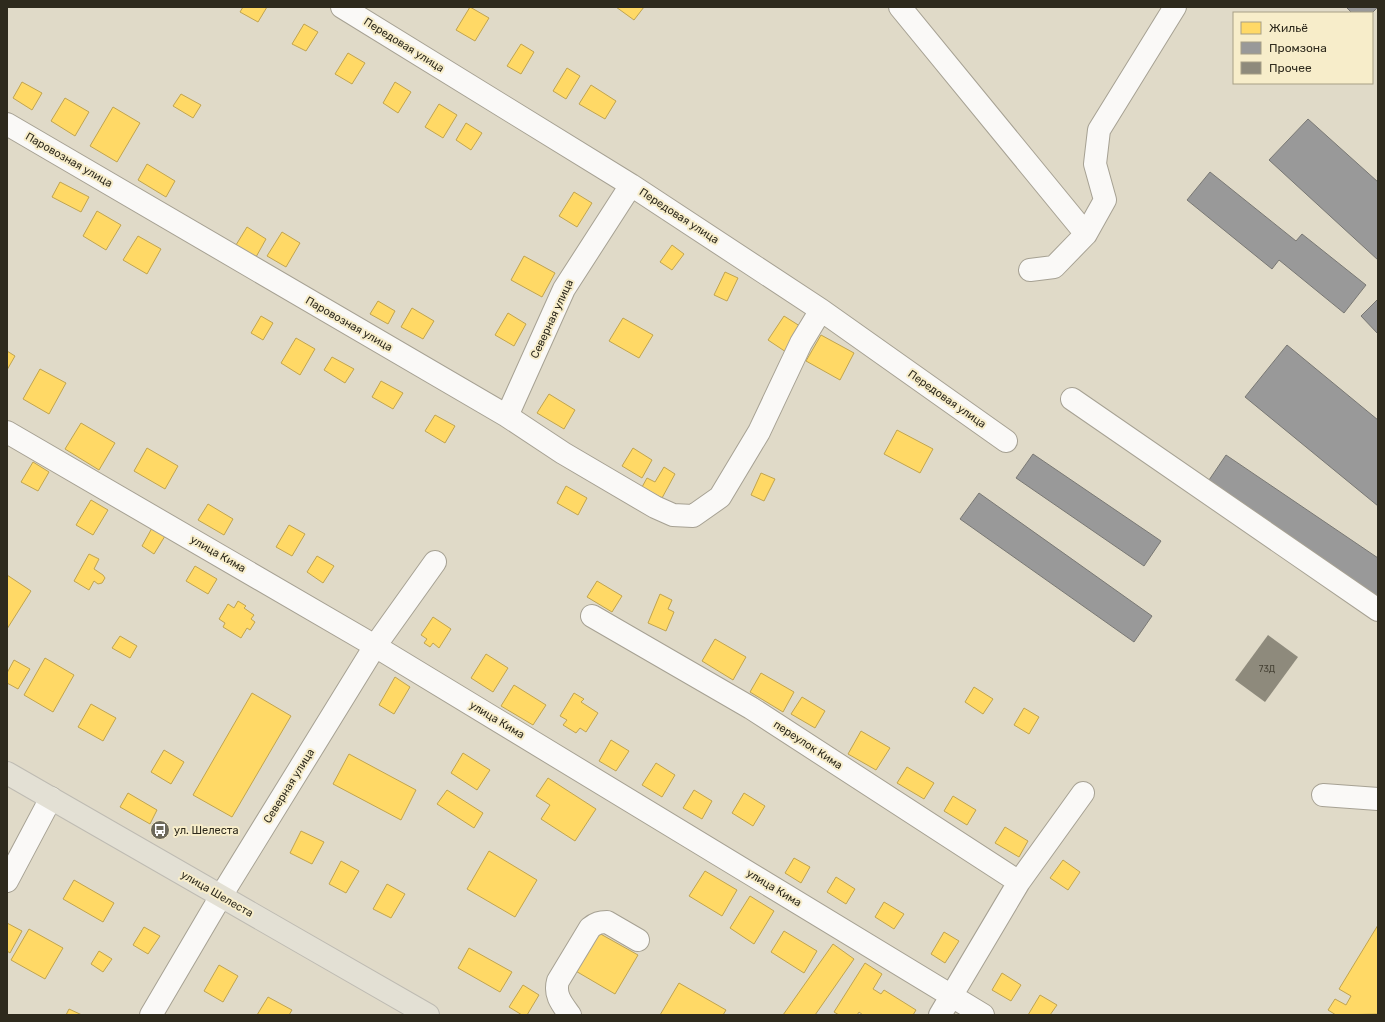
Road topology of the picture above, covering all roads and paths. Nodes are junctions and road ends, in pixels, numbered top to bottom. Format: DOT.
graph roads {
  1 [pos="342,7"];
  2 [pos="900,7"];
  3 [pos="1175,7"];
  4 [pos="7,124"];
  5 [pos="631,185"];
  6 [pos="1086,234"];
  7 [pos="1030,270"];
  8 [pos="821,310"];
  9 [pos="1072,399"];
  10 [pos="507,416"];
  11 [pos="7,432"];
  12 [pos="1006,441"];
  13 [pos="435,562"];
  14 [pos="1378,610"];
  15 [pos="592,616"];
  16 [pos="375,646"];
  17 [pos="7,773"];
  18 [pos="1083,793"];
  19 [pos="1324,794"];
  20 [pos="51,798"];
  21 [pos="1378,799"];
  22 [pos="7,881"];
  23 [pos="1019,882"];
  24 [pos="221,896"];
  25 [pos="638,940"];
  26 [pos="951,996"];
  27 [pos="151,1015"];
  28 [pos="428,1015"];
  29 [pos="570,1015"];
  30 [pos="940,1015"];
  31 [pos="983,1015"];
  1 -- 5 [label="street, Передовая улица"];
  2 -- 6 [label="street"];
  3 -- 6 [label="street"];
  4 -- 10 [label="street, Паровозная улица"];
  5 -- 8 [label="street, Передовая улица"];
  5 -- 10 [label="street, Северная улица"];
  6 -- 7 [label="street"];
  8 -- 10 [label="street, Паровозная улица"];
  8 -- 12 [label="street, Передовая улица"];
  9 -- 14 [label="street"];
  11 -- 16 [label="street, улица Кима"];
  13 -- 16 [label="street, Северная улица"];
  15 -- 23 [label="street, переулок Кима"];
  16 -- 24 [label="street, Северная улица"];
  16 -- 26 [label="street, улица Кима"];
  17 -- 20 [label="main road, улица Шелеста"];
  18 -- 23 [label="street"];
  19 -- 21 [label="street"];
  20 -- 22 [label="street"];
  20 -- 24 [label="main road, улица Шелеста"];
  23 -- 26 [label="street"];
  24 -- 27 [label="street, Северная улица"];
  24 -- 28 [label="main road, улица Шелеста"];
  25 -- 29 [label="street"];
  26 -- 30 [label="street"];
  26 -- 31 [label="street, улица Кима"];
}
